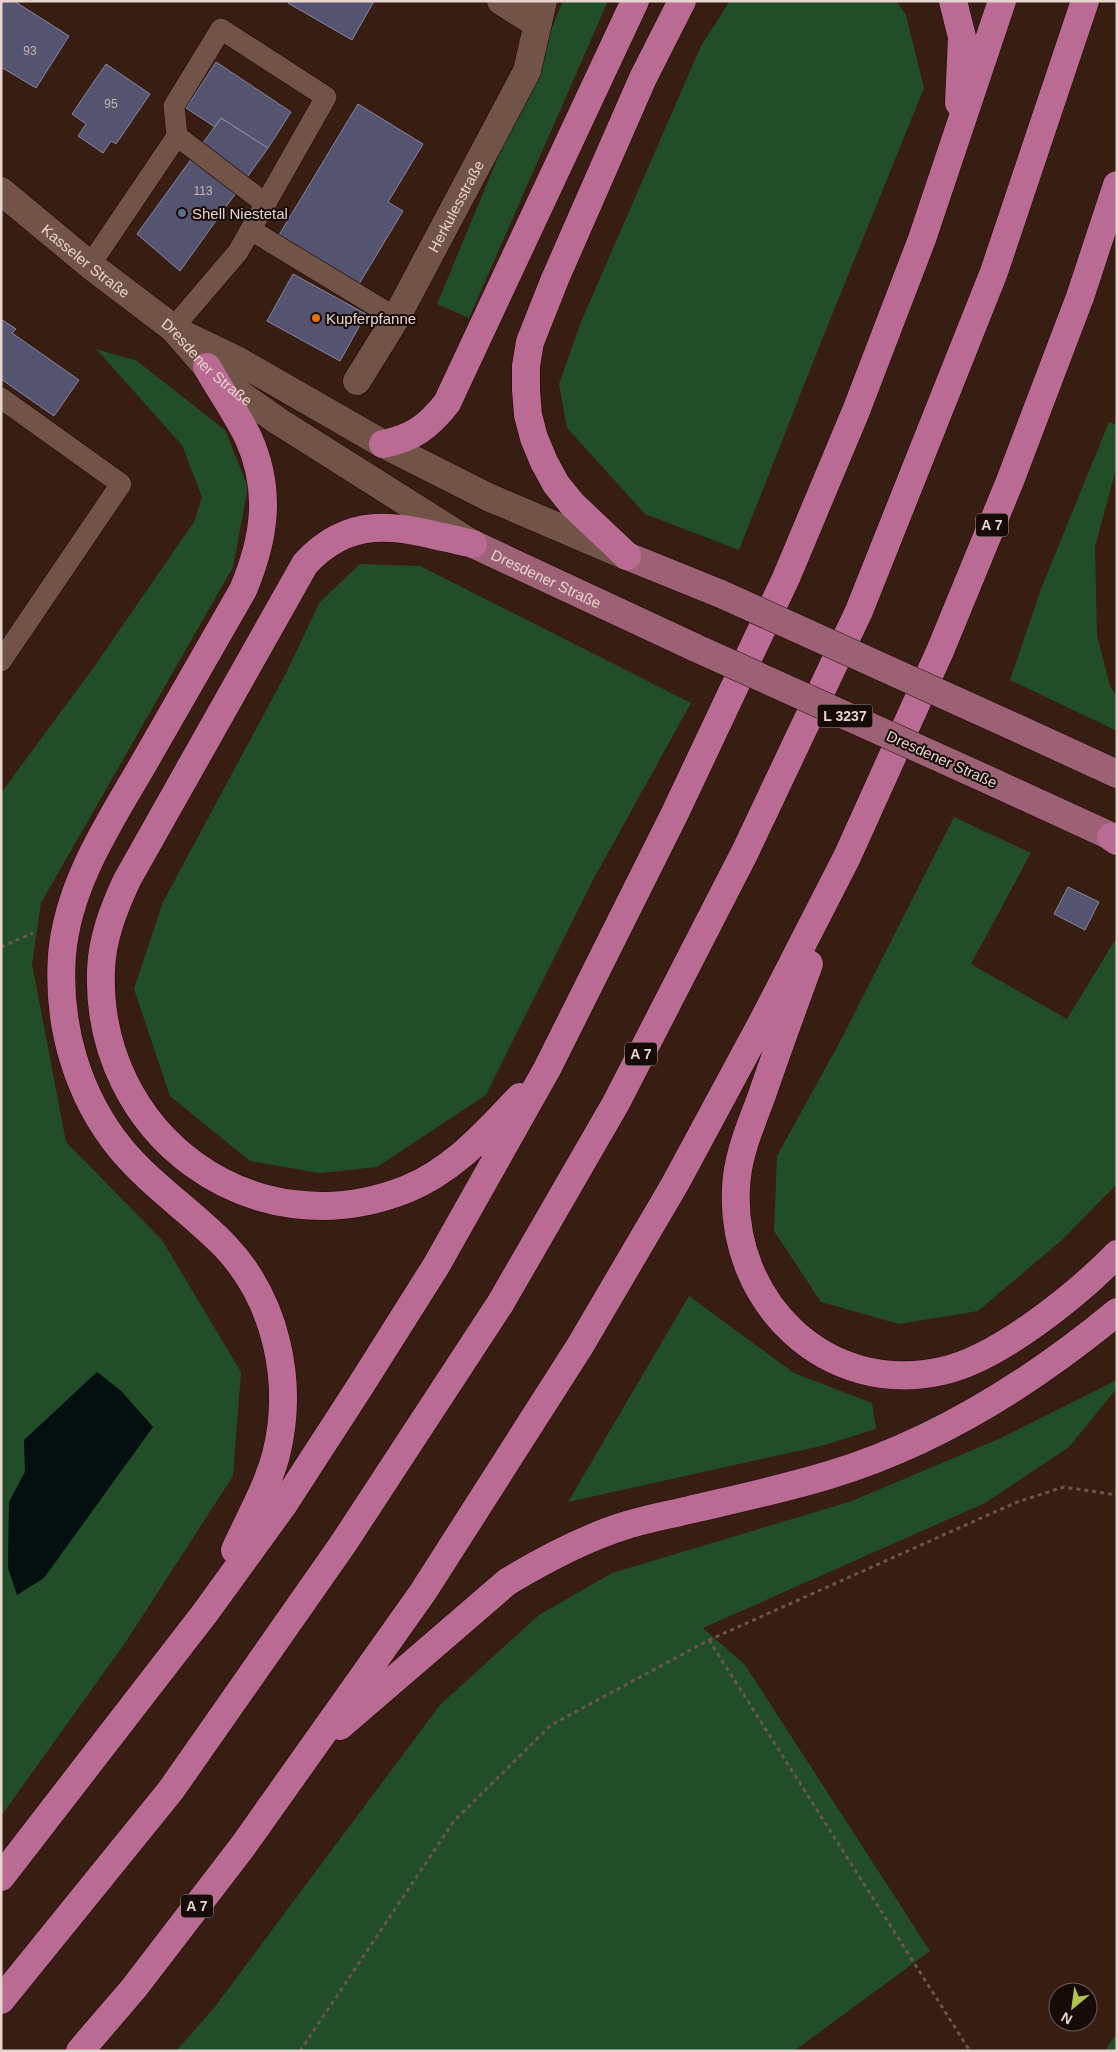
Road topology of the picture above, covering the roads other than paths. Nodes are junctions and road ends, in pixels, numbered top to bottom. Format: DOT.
graph roads {
  1 [pos="501,1"];
  2 [pos="635,1"];
  3 [pos="682,1"];
  4 [pos="953,1"];
  5 [pos="1002,1"];
  6 [pos="1085,1"];
  7 [pos="540,12"];
  8 [pos="177,136"];
  9 [pos="957,140"];
  10 [pos="1117,185"];
  11 [pos="1,190"];
  12 [pos="266,204"];
  13 [pos="251,230"];
  14 [pos="90,265"];
  15 [pos="396,318"];
  16 [pos="173,328"];
  17 [pos="207,366"];
  18 [pos="357,381"];
  19 [pos="1,398"];
  20 [pos="383,444"];
  21 [pos="473,544"];
  22 [pos="627,556"];
  23 [pos="1,661"];
  24 [pos="1117,774"];
  25 [pos="1115,839"];
  26 [pos="847,857"];
  27 [pos="547,1069"];
  28 [pos="1117,1254"];
  29 [pos="1117,1312"];
  30 [pos="205,1613"];
  31 [pos="307,1755"];
  32 [pos="1,1877"];
  33 [pos="1,2000"];
  34 [pos="80,2051"];
  1 -- 7 [label="main road, Herkulesstraße"];
  2 -- 20 [label="highway"];
  3 -- 22 [label="highway"];
  4 -- 9 [label="highway"];
  5 -- 9 [label="highway"];
  6 -- 33 [label="highway, A 7"];
  7 -- 15 [label="main road, Herkulesstraße"];
  8 -- 12 [label="lane"];
  8 -- 12 [label="lane"];
  8 -- 14 [label="lane"];
  9 -- 27 [label="highway"];
  10 -- 26 [label="highway, A 7"];
  11 -- 14 [label="main road, Kasseler Straße / L 3237"];
  12 -- 13 [label="lane"];
  13 -- 15 [label="lane"];
  13 -- 16 [label="lane"];
  14 -- 16 [label="main road, Kasseler Straße / L 3237"];
  15 -- 18 [label="main road, Herkulesstraße"];
  16 -- 17 [label="main road, Dresdener Straße / L 3237"];
  16 -- 20 [label="main road, Dresdener Straße / L 3237"];
  17 -- 21 [label="main road, Dresdener Straße / L 3237"];
  17 -- 30 [label="highway"];
  19 -- 23 [label="lane"];
  20 -- 22 [label="main road, Dresdener Straße / L 3237"];
  21 -- 25 [label="main road, Dresdener Straße / L 3237, bridge"];
  21 -- 27 [label="highway"];
  22 -- 24 [label="main road, Dresdener Straße / L 3237, bridge"];
  26 -- 28 [label="highway"];
  26 -- 31 [label="highway, A 7"];
  27 -- 30 [label="highway"];
  29 -- 31 [label="highway"];
  30 -- 32 [label="highway"];
  31 -- 34 [label="highway, A 7"];
}
